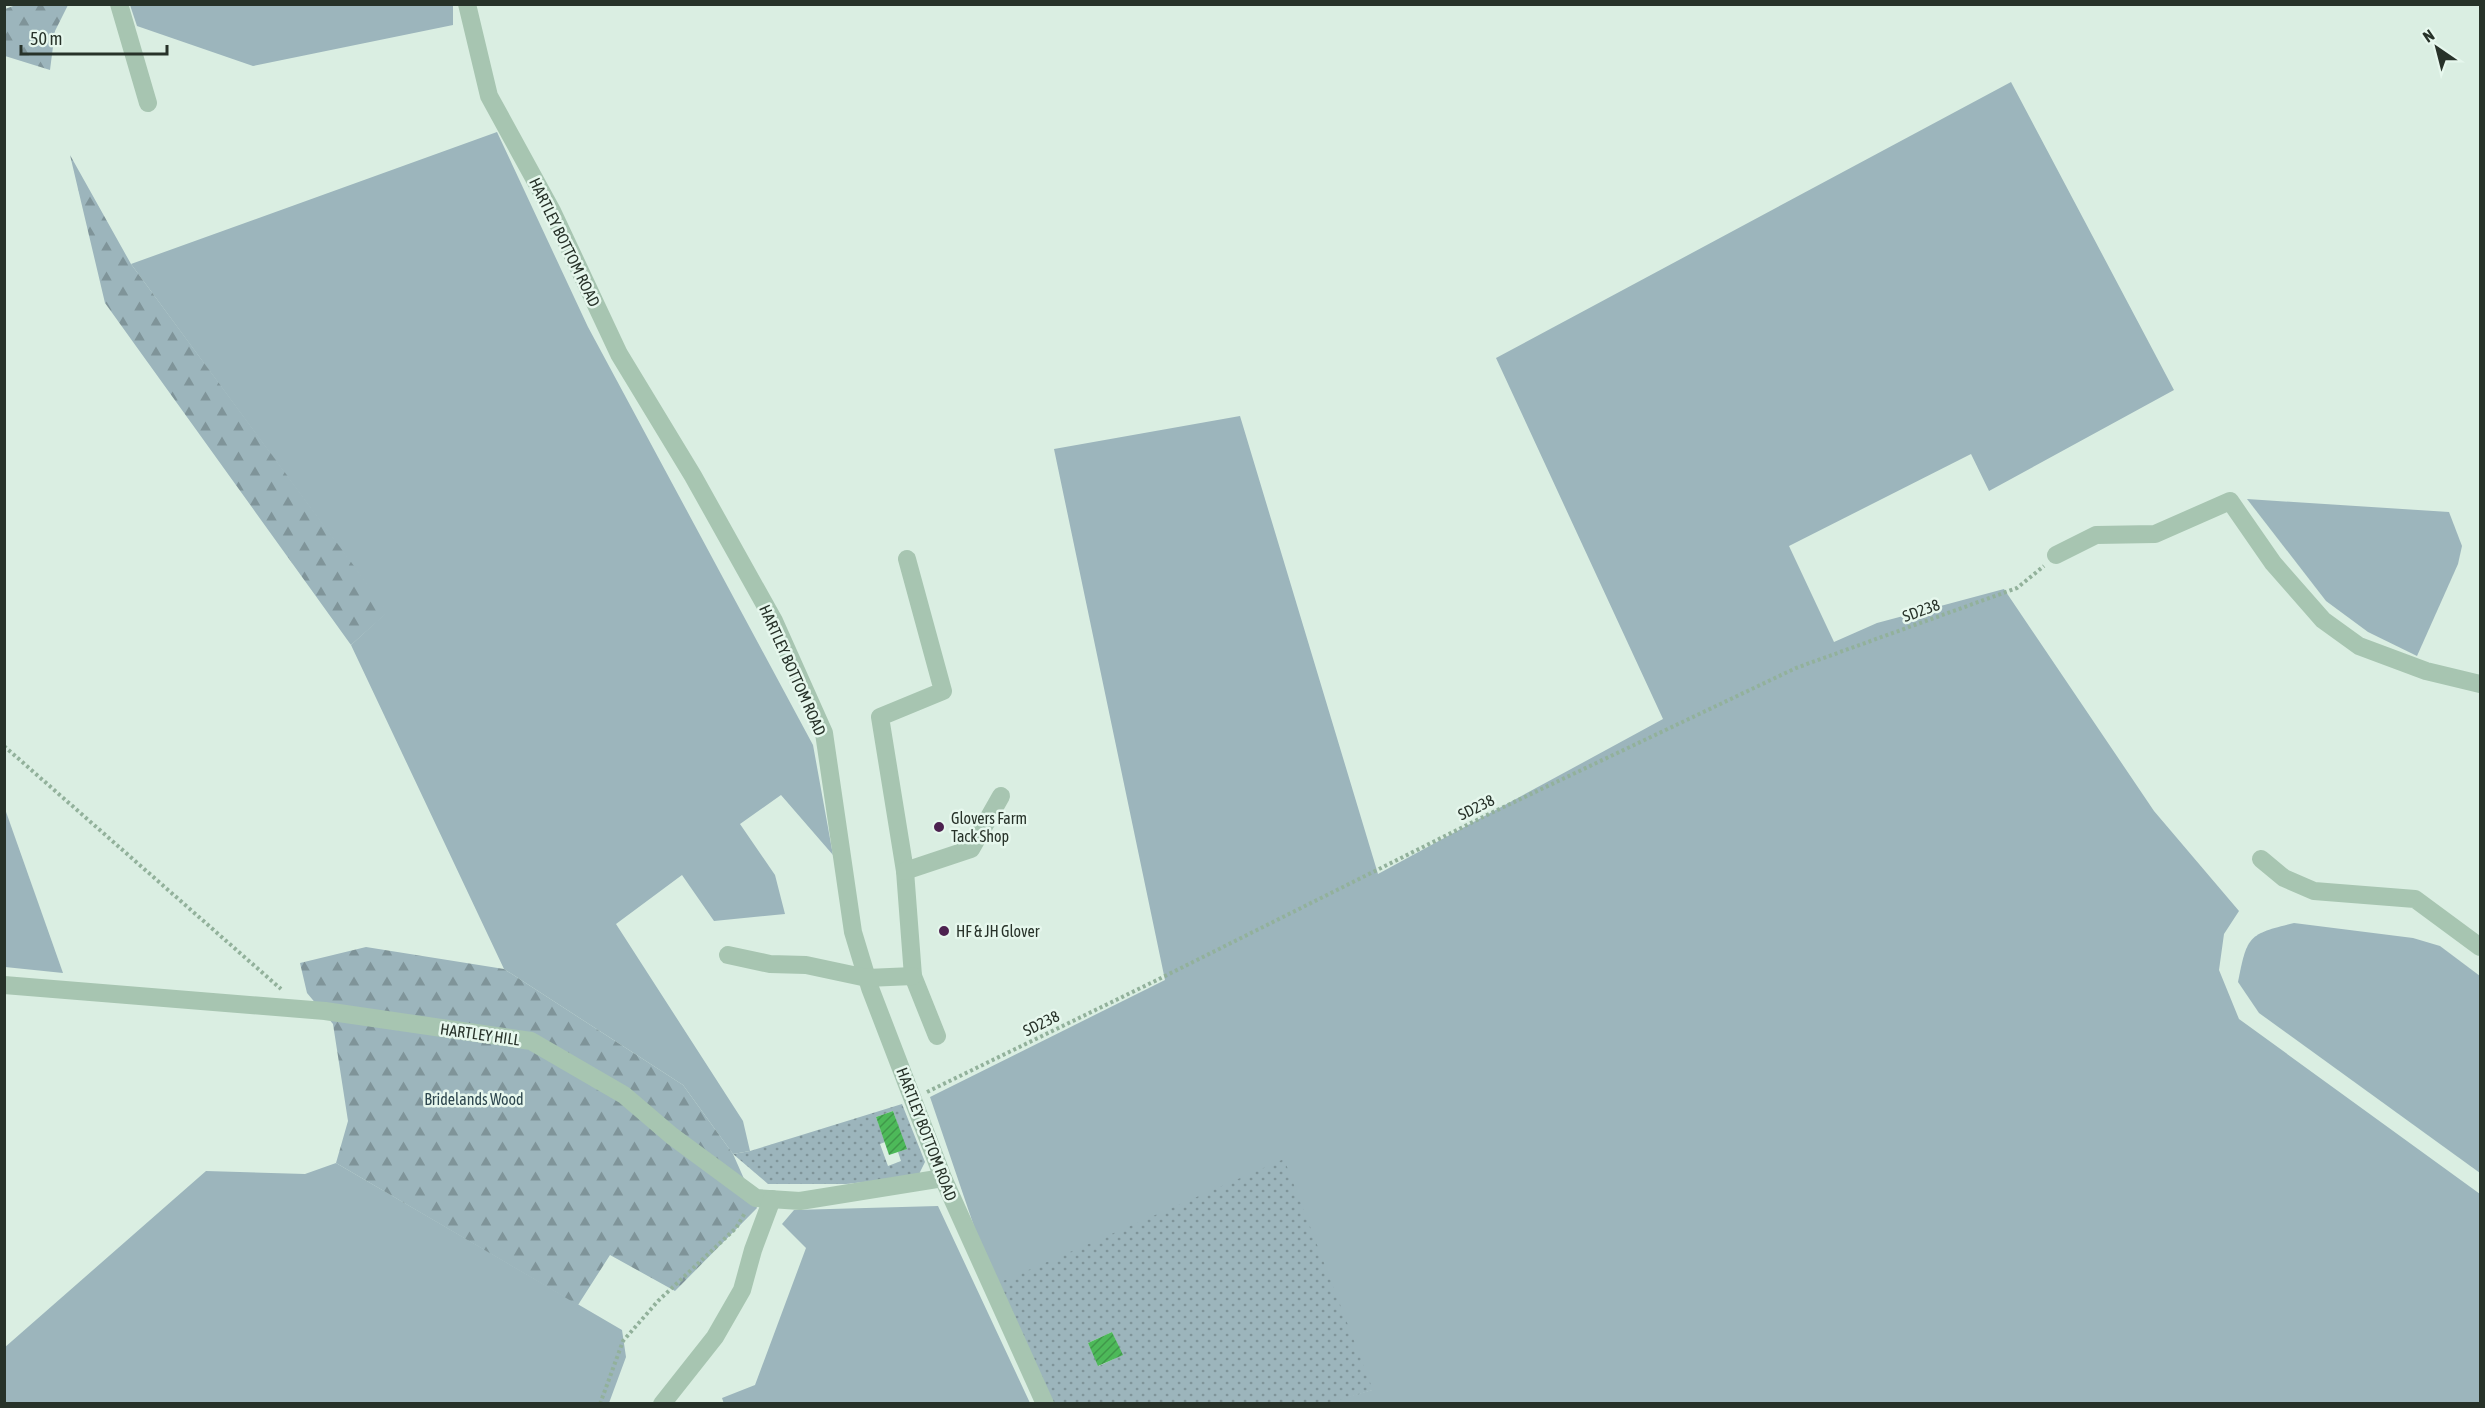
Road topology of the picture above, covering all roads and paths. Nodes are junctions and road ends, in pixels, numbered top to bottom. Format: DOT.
graph roads {
  1 [pos="119,4"];
  2 [pos="467,4"];
  3 [pos="148,103"];
  4 [pos="2056,555"];
  5 [pos="907,559"];
  6 [pos="2481,684"];
  7 [pos="4,746"];
  8 [pos="1001,796"];
  9 [pos="2261,860"];
  10 [pos="905,871"];
  11 [pos="2481,947"];
  12 [pos="728,955"];
  13 [pos="913,976"];
  14 [pos="867,978"];
  15 [pos="4,985"];
  16 [pos="295,1008"];
  17 [pos="937,1036"];
  18 [pos="912,1098"];
  19 [pos="943,1178"];
  20 [pos="764,1198"];
  21 [pos="600,1404"];
  22 [pos="662,1404"];
  23 [pos="1045,1404"];
  1 -- 3 [label="street"];
  2 -- 14 [label="street, HARTLEY BOTTOM ROAD"];
  4 -- 6 [label="street"];
  4 -- 18 [label="path, SD238"];
  5 -- 10 [label="street"];
  7 -- 16 [label="path"];
  8 -- 10 [label="street"];
  9 -- 11 [label="street"];
  10 -- 13 [label="street"];
  12 -- 14 [label="street"];
  13 -- 14 [label="street"];
  13 -- 17 [label="street"];
  14 -- 18 [label="street, HARTLEY BOTTOM ROAD"];
  15 -- 16 [label="street, HARTLEY HILL"];
  16 -- 20 [label="street, HARTLEY HILL"];
  18 -- 19 [label="street, HARTLEY BOTTOM ROAD"];
  19 -- 20 [label="street"];
  19 -- 23 [label="street, HARTLEY BOTTOM ROAD"];
  20 -- 21 [label="path"];
  20 -- 22 [label="street"];
}
